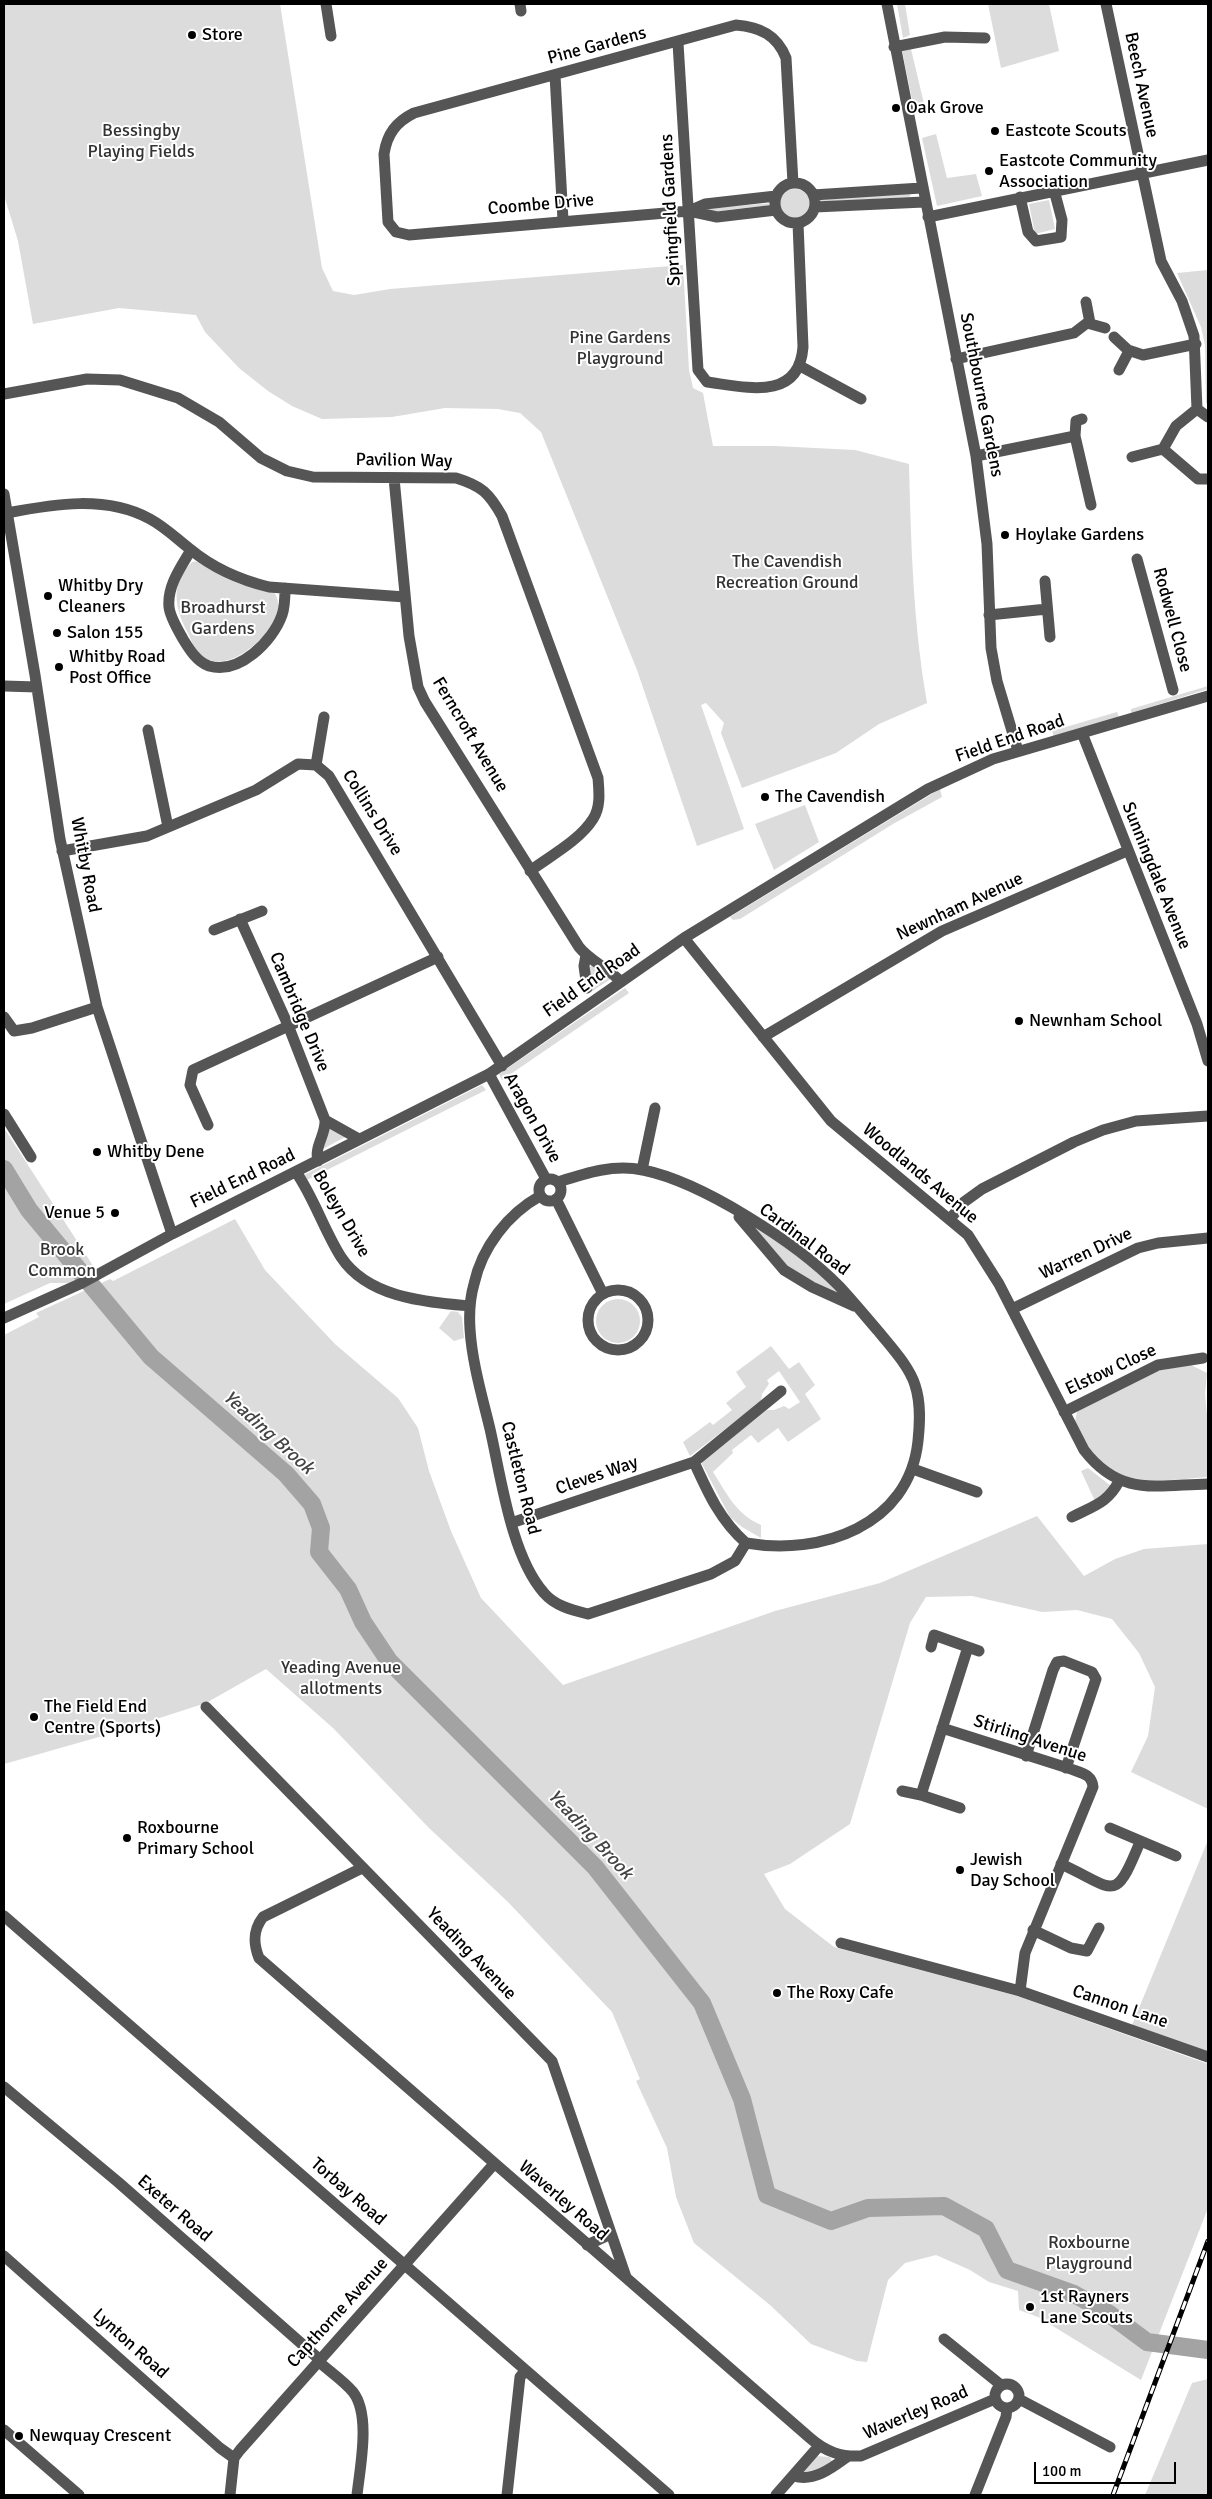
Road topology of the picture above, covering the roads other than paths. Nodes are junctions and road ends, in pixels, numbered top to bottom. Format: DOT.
graph roads {
  1 [pos="326,4"];
  2 [pos="887,4"];
  3 [pos="1106,4"];
  4 [pos="331,36"];
  5 [pos="985,38"];
  6 [pos="678,43"];
  7 [pos="894,47"];
  8 [pos="555,75"];
  9 [pos="1208,160"];
  10 [pos="1141,172"];
  11 [pos="793,183"];
  12 [pos="922,188"];
  13 [pos="1054,190"];
  14 [pos="813,195"];
  15 [pos="776,196"];
  16 [pos="1020,197"];
  17 [pos="924,202"];
  18 [pos="815,207"];
  19 [pos="776,210"];
  20 [pos="689,211"];
  21 [pos="928,217"];
  22 [pos="563,220"];
  23 [pos="798,223"];
  24 [pos="396,232"];
  25 [pos="1086,302"];
  26 [pos="1090,323"];
  27 [pos="1105,328"];
  28 [pos="1114,337"];
  29 [pos="1196,344"];
  30 [pos="1129,351"];
  31 [pos="956,359"];
  32 [pos="800,366"];
  33 [pos="1118,370"];
  34 [pos="4,394"];
  35 [pos="861,399"];
  36 [pos="1197,409"];
  37 [pos="1208,417"];
  38 [pos="1082,419"];
  39 [pos="1075,436"];
  40 [pos="1163,449"];
  41 [pos="976,456"];
  42 [pos="1132,457"];
  43 [pos="394,478"];
  44 [pos="1208,479"];
  45 [pos="4,494"];
  46 [pos="1091,505"];
  47 [pos="7,513"];
  48 [pos="191,550"];
  49 [pos="1137,559"];
  50 [pos="1045,581"];
  51 [pos="286,588"];
  52 [pos="405,597"];
  53 [pos="1047,610"];
  54 [pos="989,614"];
  55 [pos="1050,638"];
  56 [pos="4,686"];
  57 [pos="37,687"];
  58 [pos="1173,690"];
  59 [pos="1208,696"];
  60 [pos="324,717"];
  61 [pos="148,730"];
  62 [pos="1082,733"];
  63 [pos="1018,751"];
  64 [pos="316,765"];
  65 [pos="168,827"];
  66 [pos="1127,851"];
  67 [pos="62,852"];
  68 [pos="530,871"];
  69 [pos="262,911"];
  70 [pos="240,919"];
  71 [pos="214,930"];
  72 [pos="684,938"];
  73 [pos="586,955"];
  74 [pos="438,957"];
  75 [pos="621,982"];
  76 [pos="587,988"];
  77 [pos="97,1007"];
  78 [pos="4,1017"];
  79 [pos="288,1025"];
  80 [pos="14,1031"];
  81 [pos="4,1037"];
  82 [pos="763,1037"];
  83 [pos="1208,1060"];
  84 [pos="502,1066"];
  85 [pos="489,1074"];
  86 [pos="655,1108"];
  87 [pos="4,1114"];
  88 [pos="1208,1116"];
  89 [pos="325,1120"];
  90 [pos="208,1126"];
  91 [pos="359,1139"];
  92 [pos="30,1157"];
  93 [pos="318,1161"];
  94 [pos="642,1170"];
  95 [pos="296,1172"];
  96 [pos="546,1179"];
  97 [pos="558,1182"];
  98 [pos="540,1196"];
  99 [pos="556,1199"];
  100 [pos="725,1205"];
  101 [pos="950,1219"];
  102 [pos="172,1234"];
  103 [pos="1208,1238"];
  104 [pos="603,1294"];
  105 [pos="470,1306"];
  106 [pos="858,1308"];
  107 [pos="1012,1309"];
  108 [pos="4,1318"];
  109 [pos="1203,1358"];
  110 [pos="781,1391"];
  111 [pos="1064,1412"];
  112 [pos="694,1462"];
  113 [pos="913,1469"];
  114 [pos="1119,1481"];
  115 [pos="1208,1484"];
  116 [pos="977,1492"];
  117 [pos="1072,1517"];
  118 [pos="511,1524"];
  119 [pos="746,1543"];
  120 [pos="931,1647"];
  121 [pos="206,1707"];
  122 [pos="942,1728"];
  123 [pos="1026,1756"];
  124 [pos="1066,1768"];
  125 [pos="902,1791"];
  126 [pos="921,1795"];
  127 [pos="960,1808"];
  128 [pos="1110,1828"];
  129 [pos="1140,1842"];
  130 [pos="1176,1856"];
  131 [pos="1061,1864"];
  132 [pos="362,1868"];
  133 [pos="4,1916"];
  134 [pos="1099,1928"];
  135 [pos="1033,1930"];
  136 [pos="842,1943"];
  137 [pos="1020,1990"];
  138 [pos="1208,2057"];
  139 [pos="4,2087"];
  140 [pos="494,2164"];
  141 [pos="612,2234"];
  142 [pos="587,2245"];
  143 [pos="4,2256"];
  144 [pos="404,2265"];
  145 [pos="626,2278"];
  146 [pos="944,2339"];
  147 [pos="319,2360"];
  148 [pos="525,2371"];
  149 [pos="1002,2385"];
  150 [pos="995,2399"];
  151 [pos="1019,2399"];
  152 [pos="1007,2408"];
  153 [pos="4,2430"];
  154 [pos="819,2446"];
  155 [pos="1110,2447"];
  156 [pos="847,2456"];
  157 [pos="234,2458"];
  158 [pos="794,2476"];
  159 [pos="79,2495"];
  160 [pos="230,2495"];
  161 [pos="358,2495"];
  162 [pos="507,2495"];
  163 [pos="669,2495"];
  164 [pos="776,2495"];
  165 [pos="975,2495"];
  1 -- 4 [label="street"];
  2 -- 7 [label="street, Southbourne Gardens"];
  3 -- 10 [label="street, Beech Avenue"];
  5 -- 7 [label="street"];
  6 -- 8 [label="street, Pine Gardens"];
  6 -- 11 [label="street, Pine Gardens"];
  6 -- 20 [label="street, Springfield Gardens"];
  7 -- 12 [label="street, Southbourne Gardens"];
  8 -- 22 [label="street"];
  8 -- 24 [label="street, Pine Gardens"];
  9 -- 10 [label="street"];
  10 -- 13 [label="street"];
  10 -- 29 [label="street, Beech Avenue"];
  11 -- 14 [label="street"];
  11 -- 15 [label="street"];
  12 -- 14 [label="street"];
  12 -- 17 [label="street, Southbourne Gardens"];
  13 -- 16 [label="street"];
  13 -- 16 [label="street"];
  14 -- 18 [label="street"];
  15 -- 19 [label="street"];
  15 -- 20 [label="street, Coombe Drive"];
  16 -- 21 [label="street"];
  17 -- 18 [label="street"];
  17 -- 21 [label="street, Southbourne Gardens"];
  18 -- 23 [label="street"];
  19 -- 20 [label="street, Coombe Drive"];
  19 -- 23 [label="street"];
  20 -- 22 [label="street, Coombe Drive"];
  20 -- 32 [label="street, Springfield Gardens"];
  21 -- 31 [label="street, Southbourne Gardens"];
  22 -- 24 [label="street, Coombe Drive"];
  23 -- 32 [label="street"];
  25 -- 26 [label="street"];
  26 -- 27 [label="street"];
  26 -- 31 [label="street"];
  28 -- 30 [label="street"];
  29 -- 30 [label="street"];
  29 -- 36 [label="street, Beech Avenue"];
  30 -- 33 [label="street"];
  31 -- 41 [label="street, Southbourne Gardens"];
  32 -- 35 [label="street"];
  34 -- 43 [label="street, Pavilion Way"];
  36 -- 37 [label="street"];
  36 -- 40 [label="street"];
  38 -- 39 [label="street"];
  39 -- 41 [label="street"];
  39 -- 46 [label="street"];
  40 -- 42 [label="street"];
  40 -- 44 [label="street"];
  41 -- 54 [label="street, Southbourne Gardens"];
  43 -- 52 [label="street, Ferncroft Avenue"];
  43 -- 68 [label="street, Pavilion Way"];
  45 -- 47 [label="street, Whitby Road"];
  47 -- 48 [label="street"];
  47 -- 57 [label="street, Whitby Road"];
  48 -- 51 [label="street"];
  48 -- 51 [label="street"];
  49 -- 58 [label="street, Rodwell Close"];
  50 -- 53 [label="street"];
  51 -- 52 [label="street"];
  52 -- 68 [label="street, Ferncroft Avenue"];
  53 -- 54 [label="street"];
  53 -- 55 [label="street"];
  54 -- 63 [label="street, Southbourne Gardens"];
  56 -- 57 [label="street"];
  57 -- 67 [label="street, Whitby Road"];
  59 -- 62 [label="street, Field End Road"];
  60 -- 64 [label="street"];
  61 -- 65 [label="street"];
  62 -- 63 [label="street, Field End Road"];
  62 -- 66 [label="street, Sunningdale Avenue"];
  63 -- 72 [label="street, Field End Road"];
  64 -- 65 [label="street, Collins Drive"];
  64 -- 74 [label="street, Collins Drive"];
  65 -- 67 [label="street, Collins Drive"];
  66 -- 82 [label="street, Newnham Avenue"];
  66 -- 83 [label="street, Sunningdale Avenue"];
  67 -- 77 [label="street, Whitby Road"];
  68 -- 73 [label="street, Ferncroft Avenue"];
  69 -- 70 [label="street"];
  70 -- 71 [label="street"];
  70 -- 79 [label="street, Cambridge Drive"];
  72 -- 75 [label="street, Field End Road"];
  72 -- 82 [label="street, Woodlands Avenue"];
  73 -- 75 [label="street, Ferncroft Avenue"];
  73 -- 76 [label="street"];
  74 -- 79 [label="street"];
  74 -- 84 [label="street, Collins Drive"];
  75 -- 84 [label="street, Field End Road"];
  77 -- 80 [label="street"];
  77 -- 102 [label="street, Whitby Road"];
  78 -- 80 [label="street"];
  79 -- 89 [label="street, Cambridge Drive"];
  79 -- 90 [label="street"];
  80 -- 81 [label="street"];
  82 -- 101 [label="street, Woodlands Avenue"];
  84 -- 85 [label="street, Field End Road"];
  85 -- 91 [label="street, Field End Road"];
  85 -- 96 [label="street, Aragon Drive"];
  86 -- 94 [label="street"];
  87 -- 92 [label="street"];
  88 -- 101 [label="street"];
  89 -- 91 [label="street"];
  89 -- 93 [label="street"];
  91 -- 93 [label="street, Field End Road"];
  93 -- 95 [label="street, Field End Road"];
  94 -- 97 [label="street, Cardinal Road"];
  94 -- 100 [label="street, Cardinal Road"];
  95 -- 102 [label="street, Field End Road"];
  95 -- 105 [label="street, Boleyn Drive"];
  96 -- 97 [label="street"];
  96 -- 98 [label="street"];
  97 -- 99 [label="street"];
  98 -- 99 [label="street"];
  98 -- 105 [label="street, Castleton Road"];
  99 -- 104 [label="street"];
  100 -- 106 [label="street, Cardinal Road"];
  100 -- 106 [label="street, Cardinal Road"];
  101 -- 107 [label="street, Woodlands Avenue"];
  102 -- 108 [label="street, Field End Road"];
  103 -- 107 [label="street, Warren Drive"];
  104 -- 104 [label="street"];
  105 -- 118 [label="street, Castleton Road"];
  106 -- 113 [label="street, Cardinal Road"];
  107 -- 111 [label="street, Woodlands Avenue"];
  109 -- 111 [label="street, Elstow Close"];
  110 -- 112 [label="street"];
  111 -- 114 [label="street, Woodlands Avenue"];
  112 -- 118 [label="street, Cleves Way"];
  112 -- 119 [label="street"];
  113 -- 116 [label="street"];
  113 -- 119 [label="street, Cardinal Road"];
  114 -- 115 [label="street, Woodlands Avenue"];
  114 -- 117 [label="street"];
  118 -- 119 [label="street, Castleton Road"];
  120 -- 122 [label="street"];
  121 -- 132 [label="street, Yeading Avenue"];
  122 -- 123 [label="street, Stirling Avenue"];
  122 -- 126 [label="street"];
  123 -- 124 [label="street, Stirling Avenue"];
  123 -- 124 [label="street"];
  124 -- 131 [label="street, Stirling Avenue"];
  125 -- 126 [label="street"];
  126 -- 127 [label="street"];
  128 -- 129 [label="street"];
  129 -- 130 [label="street"];
  129 -- 131 [label="street"];
  131 -- 135 [label="street, Stirling Avenue"];
  132 -- 140 [label="street, Waverley Road"];
  132 -- 141 [label="street, Yeading Avenue"];
  133 -- 144 [label="street, Torbay Road"];
  134 -- 135 [label="street"];
  135 -- 137 [label="street, Stirling Avenue"];
  136 -- 137 [label="street, Cannon Lane"];
  137 -- 138 [label="street, Cannon Lane"];
  139 -- 147 [label="street, Exeter Road"];
  140 -- 142 [label="street, Waverley Road"];
  140 -- 144 [label="street, Capthorne Avenue"];
  141 -- 142 [label="street"];
  141 -- 145 [label="street, Yeading Avenue"];
  142 -- 145 [label="street, Waverley Road"];
  143 -- 157 [label="street, Lynton Road"];
  144 -- 147 [label="street, Capthorne Avenue"];
  144 -- 148 [label="street, Torbay Road"];
  145 -- 154 [label="street, Waverley Road"];
  146 -- 149 [label="street"];
  147 -- 157 [label="street, Capthorne Avenue"];
  147 -- 161 [label="street, Exeter Road"];
  148 -- 162 [label="street"];
  148 -- 163 [label="street, Torbay Road"];
  149 -- 150 [label="street"];
  149 -- 151 [label="street"];
  150 -- 152 [label="street"];
  150 -- 156 [label="street, Waverley Road"];
  151 -- 152 [label="street"];
  151 -- 155 [label="street"];
  152 -- 165 [label="street"];
  153 -- 159 [label="street"];
  154 -- 156 [label="street, Waverley Road"];
  154 -- 158 [label="street"];
  156 -- 158 [label="street"];
  157 -- 160 [label="street"];
  158 -- 164 [label="street"];
}
